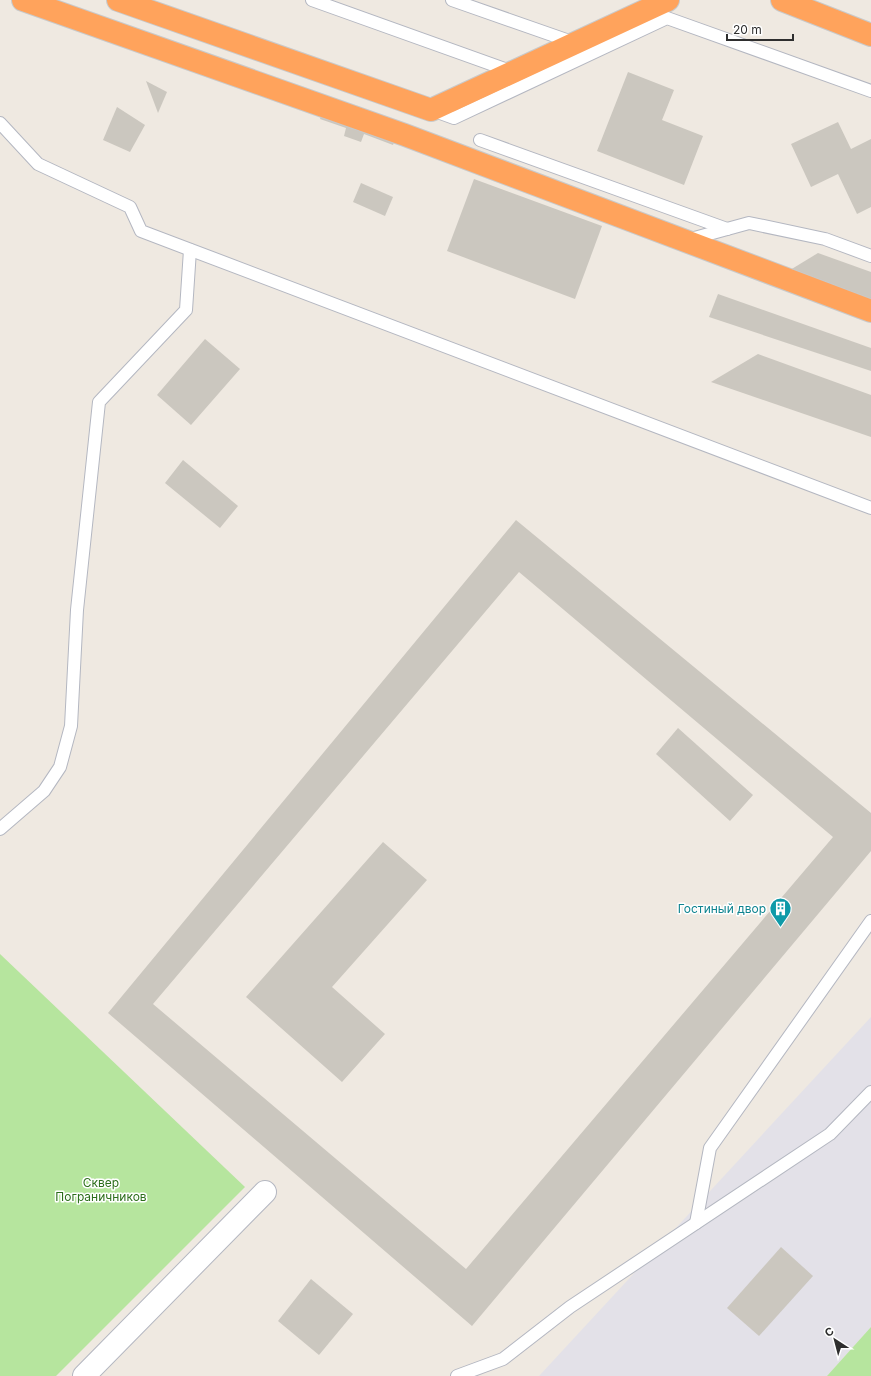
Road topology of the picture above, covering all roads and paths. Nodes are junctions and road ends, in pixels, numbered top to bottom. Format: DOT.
graph roads {
  1 [pos="23,0"];
  2 [pos="118,0"];
  3 [pos="312,0"];
  4 [pos="452,0"];
  5 [pos="668,0"];
  6 [pos="782,0"];
  7 [pos="866,31"];
  8 [pos="575,43"];
  9 [pos="513,72"];
  10 [pos="871,91"];
  11 [pos="431,110"];
  12 [pos="0,123"];
  13 [pos="480,140"];
  14 [pos="727,229"];
  15 [pos="684,240"];
  16 [pos="190,250"];
  17 [pos="871,256"];
  18 [pos="871,311"];
  19 [pos="871,508"];
  20 [pos="0,829"];
  21 [pos="871,921"];
  22 [pos="871,1092"];
  23 [pos="265,1192"];
  24 [pos="696,1223"];
  25 [pos="84,1376"];
  26 [pos="456,1376"];
  1 -- 15 [label="highway"];
  2 -- 11 [label="highway"];
  3 -- 9 [label="lane"];
  4 -- 8 [label="lane"];
  5 -- 8 [label="highway"];
  6 -- 7 [label="highway"];
  8 -- 9 [label="highway"];
  9 -- 11 [label="highway"];
  10 -- 11 [label="lane"];
  12 -- 16 [label="lane"];
  13 -- 14 [label="lane"];
  14 -- 15 [label="lane"];
  14 -- 17 [label="lane"];
  15 -- 18 [label="highway"];
  16 -- 19 [label="lane"];
  16 -- 20 [label="lane"];
  21 -- 24 [label="lane"];
  22 -- 24 [label="lane"];
  23 -- 25 [label="street"];
  24 -- 26 [label="lane"];
}
